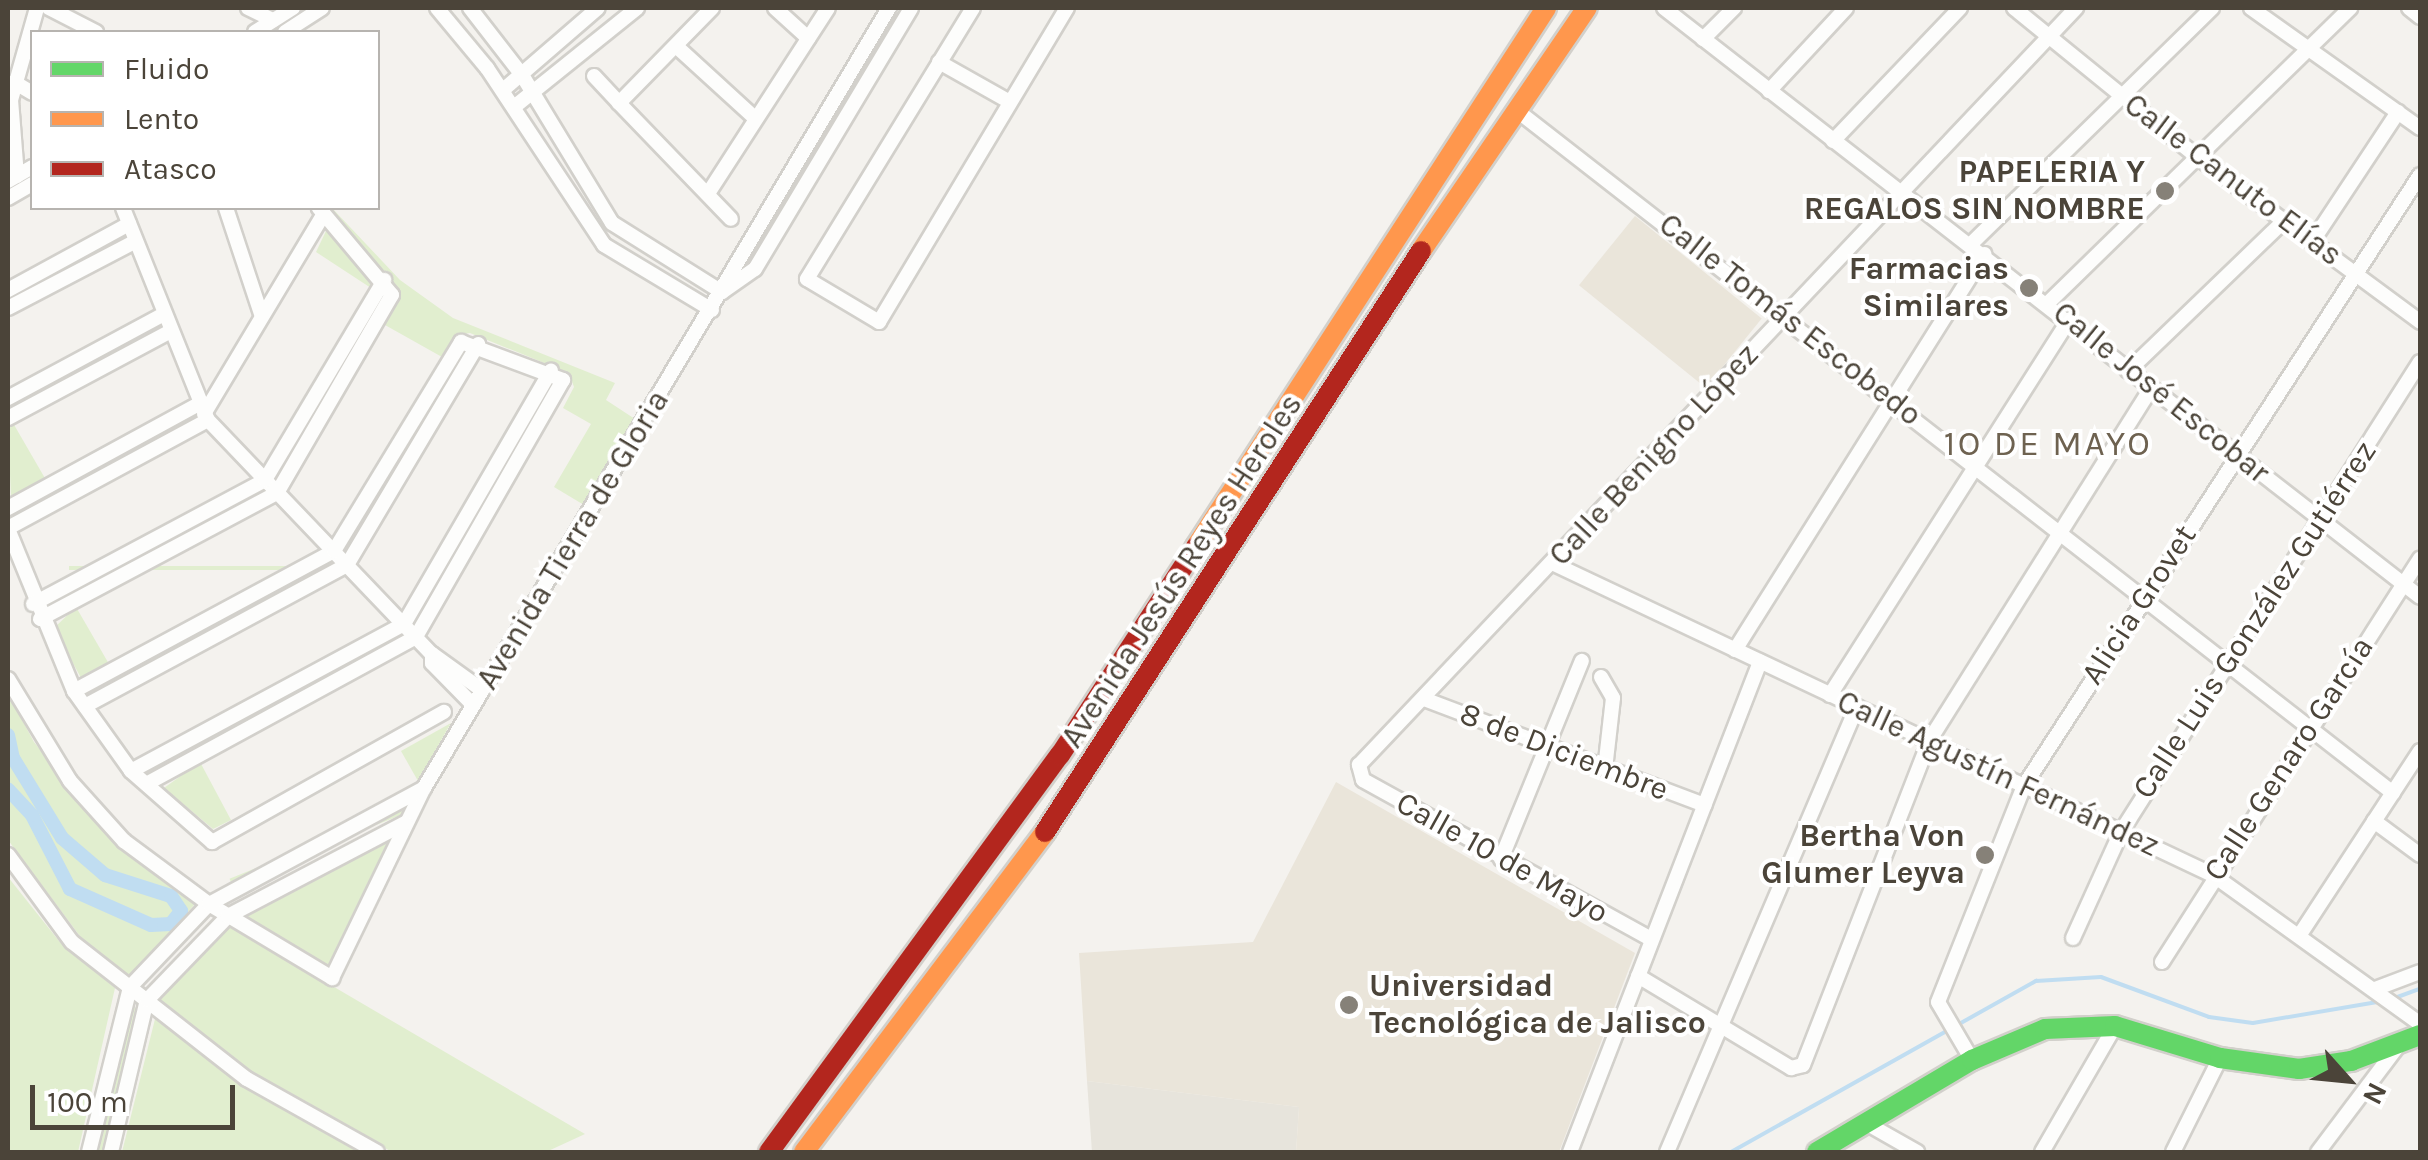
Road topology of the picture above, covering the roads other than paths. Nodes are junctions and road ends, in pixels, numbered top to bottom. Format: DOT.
graph roads {
  1 [pos="49,8"];
  2 [pos="248,8"];
  3 [pos="292,8"];
  4 [pos="322,8"];
  5 [pos="438,8"];
  6 [pos="470,8"];
  7 [pos="598,8"];
  8 [pos="637,8"];
  9 [pos="712,8"];
  10 [pos="775,8"];
  11 [pos="828,8"];
  12 [pos="889,8"];
  13 [pos="911,8"];
  14 [pos="973,8"];
  15 [pos="1067,8"];
  16 [pos="1546,8"];
  17 [pos="1588,8"];
  18 [pos="1664,8"];
  19 [pos="1734,8"];
  20 [pos="1846,8"];
  21 [pos="1960,8"];
  22 [pos="2014,8"];
  23 [pos="2076,8"];
  24 [pos="2212,8"];
  25 [pos="2251,8"];
  26 [pos="2350,8"];
  27 [pos="2410,8"];
  28 [pos="2420,17"];
  29 [pos="273,20"];
  30 [pos="92,30"];
  31 [pos="258,30"];
  32 [pos="288,30"];
  33 [pos="30,31"];
  34 [pos="2048,36"];
  35 [pos="808,38"];
  36 [pos="1703,40"];
  37 [pos="676,46"];
  38 [pos="2310,46"];
  39 [pos="939,62"];
  40 [pos="522,75"];
  41 [pos="594,76"];
  42 [pos="14,82"];
  43 [pos="503,90"];
  44 [pos="1769,91"];
  45 [pos="30,92"];
  46 [pos="534,95"];
  47 [pos="2121,95"];
  48 [pos="1010,102"];
  49 [pos="619,103"];
  50 [pos="514,107"];
  51 [pos="1514,108"];
  52 [pos="2398,112"];
  53 [pos="756,119"];
  54 [pos="2420,128"];
  55 [pos="1833,141"];
  56 [pos="2196,156"];
  57 [pos="2420,175"];
  58 [pos="12,178"];
  59 [pos="30,185"];
  60 [pos="709,192"];
  61 [pos="1899,193"];
  62 [pos="8,198"];
  63 [pos="124,210"];
  64 [pos="227,210"];
  65 [pos="320,212"];
  66 [pos="731,219"];
  67 [pos="2284,221"];
  68 [pos="130,224"];
  69 [pos="136,241"];
  70 [pos="2312,242"];
  71 [pos="1972,243"];
  72 [pos="1984,254"];
  73 [pos="2355,274"];
  74 [pos="384,280"];
  75 [pos="8,290"];
  76 [pos="722,292"];
  77 [pos="2049,302"];
  78 [pos="8,308"];
  79 [pos="712,310"];
  80 [pos="164,314"];
  81 [pos="261,314"];
  82 [pos="1786,315"];
  83 [pos="2070,320"];
  84 [pos="2420,322"];
  85 [pos="171,331"];
  86 [pos="478,344"];
  87 [pos="2420,362"];
  88 [pos="551,370"];
  89 [pos="2128,372"];
  90 [pos="2151,389"];
  91 [pos="8,398"];
  92 [pos="1893,399"];
  93 [pos="204,413"];
  94 [pos="8,418"];
  95 [pos="2235,456"];
  96 [pos="1976,464"];
  97 [pos="266,480"];
  98 [pos="278,492"];
  99 [pos="8,508"];
  100 [pos="2319,520"];
  101 [pos="8,528"];
  102 [pos="2061,532"];
  103 [pos="334,551"];
  104 [pos="2420,559"];
  105 [pos="1552,563"];
  106 [pos="347,565"];
  107 [pos="2404,584"];
  108 [pos="2420,597"];
  109 [pos="2144,598"];
  110 [pos="33,604"];
  111 [pos="40,619"];
  112 [pos="404,624"];
  113 [pos="416,637"];
  114 [pos="1735,650"];
  115 [pos="432,654"];
  116 [pos="1582,660"];
  117 [pos="1760,662"];
  118 [pos="2225,664"];
  119 [pos="1601,676"];
  120 [pos="8,679"];
  121 [pos="74,690"];
  122 [pos="482,690"];
  123 [pos="1830,695"];
  124 [pos="1424,699"];
  125 [pos="86,706"];
  126 [pos="473,706"];
  127 [pos="1857,707"];
  128 [pos="444,712"];
  129 [pos="2309,728"];
  130 [pos="1929,742"];
  131 [pos="1548,748"];
  132 [pos="2420,751"];
  133 [pos="1060,755"];
  134 [pos="1606,768"];
  135 [pos="131,770"];
  136 [pos="1356,773"];
  137 [pos="1084,775"];
  138 [pos="146,784"];
  139 [pos="2024,786"];
  140 [pos="424,788"];
  141 [pos="2393,793"];
  142 [pos="1705,805"];
  143 [pos="2374,821"];
  144 [pos="405,823"];
  145 [pos="2121,832"];
  146 [pos="8,855"];
  147 [pos="2420,855"];
  148 [pos="1501,860"];
  149 [pos="2212,875"];
  150 [pos="208,904"];
  151 [pos="228,916"];
  152 [pos="2300,936"];
  153 [pos="2073,938"];
  154 [pos="1651,939"];
  155 [pos="2162,962"];
  156 [pos="2420,972"];
  157 [pos="1638,976"];
  158 [pos="130,987"];
  159 [pos="2378,992"];
  160 [pos="148,1000"];
  161 [pos="2420,1024"];
  162 [pos="1726,1026"];
  163 [pos="2115,1026"];
  164 [pos="2411,1038"];
  165 [pos="1968,1053"];
  166 [pos="2220,1058"];
  167 [pos="1866,1123"];
  168 [pos="89,1152"];
  169 [pos="111,1152"];
  170 [pos="377,1152"];
  171 [pos="769,1152"];
  172 [pos="804,1152"];
  173 [pos="1570,1152"];
  174 [pos="1668,1152"];
  175 [pos="1817,1152"];
  176 [pos="1917,1152"];
  177 [pos="2042,1152"];
  178 [pos="2173,1152"];
  179 [pos="2318,1152"];
  1 -- 30 [label="street"];
  2 -- 29 [label="street"];
  3 -- 29 [label="street"];
  4 -- 32 [label="street"];
  5 -- 43 [label="street"];
  6 -- 40 [label="street"];
  7 -- 40 [label="street"];
  8 -- 46 [label="street"];
  9 -- 37 [label="street"];
  10 -- 35 [label="street"];
  11 -- 35 [label="street"];
  12 -- 76 [label="street, Avenida Tierra de Gloria"];
  13 -- 76 [label="street, Avenida Tierra de Gloria"];
  14 -- 39 [label="street"];
  15 -- 48 [label="street"];
  16 -- 133 [label="street, Avenida Jesús Reyes Heroles"];
  17 -- 51 [label="street, Avenida Jesús Reyes Heroles"];
  18 -- 36 [label="street, Calle José Escobar"];
  19 -- 36 [label="street"];
  20 -- 44 [label="street"];
  21 -- 55 [label="street"];
  22 -- 34 [label="street, Calle Canuto Elías"];
  23 -- 34 [label="street, Calle Benigno López"];
  24 -- 47 [label="street"];
  25 -- 38 [label="street"];
  26 -- 38 [label="street"];
  27 -- 28 [label="street"];
  29 -- 31 [label="street"];
  33 -- 42 [label="street"];
  34 -- 47 [label="street, Calle Canuto Elías"];
  34 -- 61 [label="street, Calle Benigno López"];
  35 -- 53 [label="street"];
  36 -- 44 [label="street, Calle José Escobar"];
  37 -- 49 [label="street"];
  37 -- 53 [label="street"];
  38 -- 52 [label="street"];
  38 -- 56 [label="street"];
  39 -- 48 [label="street"];
  39 -- 48 [label="street"];
  40 -- 43 [label="street"];
  40 -- 46 [label="street"];
  41 -- 49 [label="street"];
  42 -- 45 [label="street"];
  42 -- 58 [label="street"];
  43 -- 50 [label="street"];
  44 -- 55 [label="street, Calle José Escobar"];
  46 -- 50 [label="street"];
  46 -- 76 [label="street"];
  47 -- 56 [label="street, Calle Canuto Elías"];
  47 -- 71 [label="street"];
  49 -- 60 [label="street"];
  50 -- 79 [label="street"];
  51 -- 82 [label="street, Calle Tomás Escobedo"];
  51 -- 137 [label="street, Avenida Jesús Reyes Heroles"];
  52 -- 54 [label="street"];
  52 -- 70 [label="street"];
  53 -- 60 [label="street"];
  55 -- 61 [label="street, Calle José Escobar"];
  56 -- 67 [label="street, Calle Canuto Elías"];
  56 -- 77 [label="street"];
  57 -- 73 [label="street, Alicia Grovet"];
  59 -- 62 [label="street"];
  60 -- 66 [label="street"];
  61 -- 71 [label="street, Calle José Escobar"];
  61 -- 82 [label="street, Calle Benigno López"];
  63 -- 68 [label="street"];
  64 -- 81 [label="street"];
  65 -- 74 [label="street"];
  65 -- 81 [label="street"];
  67 -- 70 [label="street, Calle Canuto Elías"];
  67 -- 89 [label="street"];
  68 -- 69 [label="street"];
  68 -- 75 [label="street"];
  69 -- 78 [label="street"];
  69 -- 80 [label="street"];
  70 -- 73 [label="street, Calle Canuto Elías"];
  71 -- 72 [label="street, Calle José Escobar"];
  72 -- 77 [label="street, Calle José Escobar"];
  72 -- 92 [label="street"];
  73 -- 84 [label="street, Calle Canuto Elías"];
  73 -- 95 [label="street, Alicia Grovet"];
  74 -- 97 [label="street"];
  74 -- 98 [label="street"];
  76 -- 79 [label="street, Avenida Tierra de Gloria"];
  77 -- 83 [label="street, Calle José Escobar"];
  79 -- 122 [label="street, Avenida Tierra de Gloria"];
  80 -- 85 [label="street"];
  80 -- 91 [label="street"];
  81 -- 93 [label="street"];
  82 -- 92 [label="street, Calle Tomás Escobedo"];
  82 -- 105 [label="street, Calle Benigno López"];
  83 -- 89 [label="street, Calle José Escobar"];
  83 -- 96 [label="street"];
  85 -- 93 [label="street"];
  85 -- 94 [label="street"];
  86 -- 88 [label="street"];
  86 -- 103 [label="street"];
  86 -- 106 [label="street"];
  87 -- 100 [label="street, Calle Luis González Gutiérrez"];
  88 -- 112 [label="street"];
  88 -- 113 [label="street"];
  89 -- 90 [label="street, Calle José Escobar"];
  90 -- 95 [label="street, Calle José Escobar"];
  90 -- 102 [label="street"];
  92 -- 96 [label="street, Calle Tomás Escobedo"];
  92 -- 114 [label="street"];
  93 -- 97 [label="street"];
  93 -- 99 [label="street"];
  93 -- 101 [label="street"];
  95 -- 100 [label="street, Calle José Escobar"];
  95 -- 109 [label="street, Alicia Grovet"];
  96 -- 102 [label="street, Calle Tomás Escobedo"];
  96 -- 123 [label="street"];
  97 -- 98 [label="street"];
  97 -- 110 [label="street"];
  98 -- 103 [label="street"];
  98 -- 111 [label="street"];
  100 -- 107 [label="street, Calle José Escobar"];
  100 -- 118 [label="street, Calle Luis González Gutiérrez"];
  101 -- 110 [label="street"];
  102 -- 109 [label="street, Calle Tomás Escobedo"];
  102 -- 130 [label="street"];
  103 -- 106 [label="street"];
  103 -- 121 [label="street"];
  104 -- 107 [label="street, Calle Genaro García"];
  105 -- 114 [label="street, Calle Agustín Fernández"];
  105 -- 124 [label="street, Calle Benigno López"];
  106 -- 112 [label="street"];
  106 -- 125 [label="street"];
  107 -- 108 [label="street, Calle José Escobar"];
  107 -- 129 [label="street, Calle Genaro García"];
  109 -- 118 [label="street, Calle Tomás Escobedo"];
  109 -- 139 [label="street, Alicia Grovet"];
  110 -- 111 [label="street"];
  111 -- 121 [label="street"];
  112 -- 113 [label="street"];
  112 -- 135 [label="street"];
  113 -- 115 [label="street"];
  113 -- 138 [label="street"];
  114 -- 117 [label="street, Calle Agustín Fernández"];
  115 -- 122 [label="street"];
  115 -- 126 [label="street"];
  116 -- 131 [label="street"];
  117 -- 123 [label="street, Calle Agustín Fernández"];
  117 -- 142 [label="street"];
  118 -- 129 [label="street, Calle Tomás Escobedo"];
  118 -- 145 [label="street, Calle Luis González Gutiérrez"];
  119 -- 134 [label="street"];
  120 -- 150 [label="street"];
  121 -- 125 [label="street"];
  122 -- 126 [label="street, Avenida Tierra de Gloria"];
  123 -- 127 [label="street, Calle Agustín Fernández"];
  124 -- 131 [label="street, 8 de Diciembre"];
  124 -- 136 [label="street, Calle Benigno López"];
  125 -- 135 [label="street"];
  126 -- 140 [label="street, Avenida Tierra de Gloria"];
  127 -- 130 [label="street, Calle Agustín Fernández"];
  127 -- 162 [label="street"];
  128 -- 138 [label="street"];
  129 -- 141 [label="street, Calle Tomás Escobedo"];
  129 -- 149 [label="street, Calle Genaro García"];
  130 -- 139 [label="street, Calle Agustín Fernández"];
  130 -- 162 [label="street"];
  131 -- 134 [label="street, 8 de Diciembre"];
  131 -- 148 [label="street"];
  132 -- 141 [label="street"];
  133 -- 137 [label="street"];
  133 -- 171 [label="street, Avenida Jesús Reyes Heroles"];
  134 -- 142 [label="street, 8 de Diciembre"];
  135 -- 138 [label="street"];
  136 -- 148 [label="street, Calle 10 de Mayo"];
  137 -- 172 [label="street, Avenida Jesús Reyes Heroles"];
  139 -- 145 [label="street, Calle Agustín Fernández"];
  139 -- 165 [label="street, Alicia Grovet"];
  140 -- 144 [label="street, Avenida Tierra de Gloria"];
  140 -- 150 [label="street"];
  141 -- 143 [label="street"];
  142 -- 154 [label="street"];
  143 -- 147 [label="street"];
  143 -- 152 [label="street"];
  144 -- 151 [label="street"];
  144 -- 151 [label="street, Avenida Tierra de Gloria"];
  145 -- 149 [label="street, Calle Agustín Fernández"];
  145 -- 153 [label="street, Calle Luis González Gutiérrez"];
  146 -- 158 [label="street"];
  148 -- 154 [label="street, Calle 10 de Mayo"];
  149 -- 152 [label="street, Calle Agustín Fernández"];
  149 -- 155 [label="street, Calle Genaro García"];
  150 -- 151 [label="street"];
  150 -- 158 [label="street"];
  151 -- 160 [label="street"];
  152 -- 159 [label="street, Calle Agustín Fernández"];
  154 -- 157 [label="street"];
  156 -- 159 [label="street"];
  157 -- 162 [label="street"];
  157 -- 173 [label="street"];
  158 -- 160 [label="street"];
  158 -- 168 [label="street"];
  159 -- 161 [label="street, Calle Agustín Fernández"];
  160 -- 169 [label="street"];
  160 -- 170 [label="street"];
  162 -- 174 [label="street"];
  163 -- 165 [label="street"];
  163 -- 166 [label="street"];
  163 -- 177 [label="street"];
  164 -- 166 [label="street"];
  164 -- 179 [label="street"];
  165 -- 167 [label="street"];
  166 -- 178 [label="street"];
  167 -- 175 [label="street"];
  167 -- 176 [label="street"];
}
